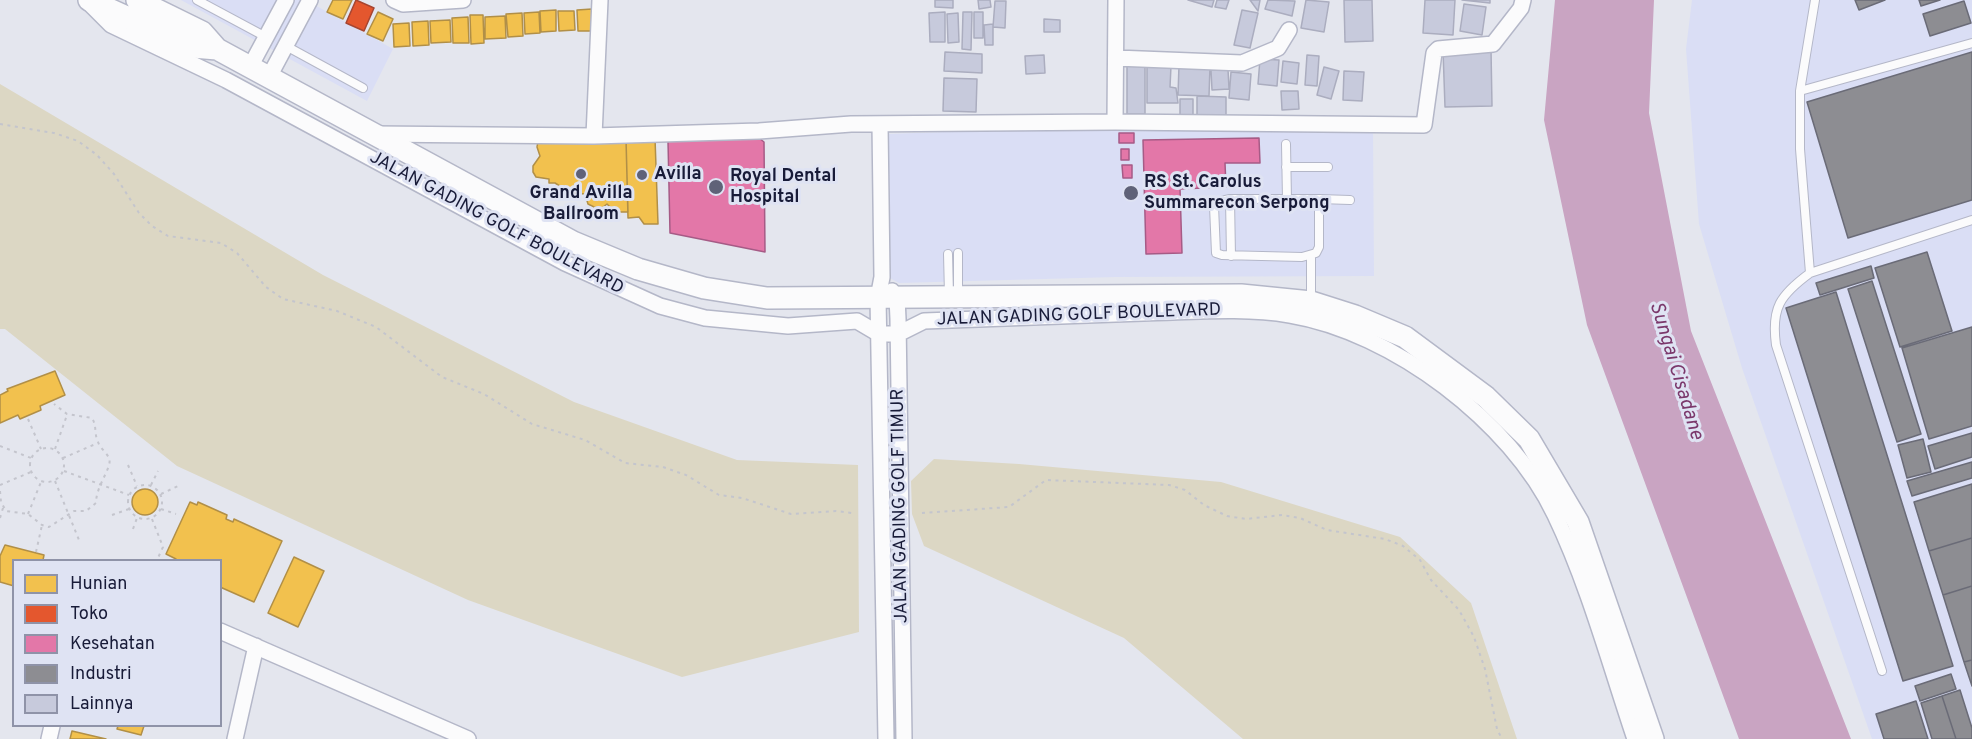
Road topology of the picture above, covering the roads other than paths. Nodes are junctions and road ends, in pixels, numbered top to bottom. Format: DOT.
graph roads {
  1 [pos="88,0"];
  2 [pos="137,0"];
  3 [pos="197,0"];
  4 [pos="286,0"];
  5 [pos="310,0"];
  6 [pos="394,0"];
  7 [pos="463,0"];
  8 [pos="600,0"];
  9 [pos="1116,0"];
  10 [pos="1523,0"];
  11 [pos="1815,0"];
  12 [pos="1289,30"];
  13 [pos="266,37"];
  14 [pos="1972,43"];
  15 [pos="286,46"];
  16 [pos="217,49"];
  17 [pos="1116,58"];
  18 [pos="260,72"];
  19 [pos="363,88"];
  20 [pos="1800,91"];
  21 [pos="1115,122"];
  22 [pos="880,124"];
  23 [pos="374,134"];
  24 [pos="594,136"];
  25 [pos="1286,144"];
  26 [pos="1286,167"];
  27 [pos="1328,167"];
  28 [pos="1230,199"];
  29 [pos="1319,199"];
  30 [pos="1287,200"];
  31 [pos="1350,200"];
  32 [pos="1972,220"];
  33 [pos="948,254"];
  34 [pos="958,254"];
  35 [pos="1231,256"];
  36 [pos="1311,256"];
  37 [pos="1810,273"];
  38 [pos="886,291"];
  39 [pos="954,297"];
  40 [pos="1311,302"];
  41 [pos="879,334"];
  42 [pos="898,334"];
  43 [pos="222,632"];
  44 [pos="256,646"];
  45 [pos="1882,671"];
  46 [pos="235,739"];
  47 [pos="468,739"];
  48 [pos="886,739"];
  49 [pos="904,739"];
  50 [pos="1635,739"];
  51 [pos="1653,739"];
  1 -- 16 [label="main road, JALAN GADING GOLF BOULEVARD"];
  1 -- 41 [label="street, JALAN GADING GOLF BOULEVARD"];
  2 -- 16 [label="main road, JALAN GADING GOLF BOULEVARD"];
  3 -- 13 [label="lane"];
  4 -- 13 [label="street"];
  5 -- 15 [label="street"];
  6 -- 7 [label="street"];
  8 -- 24 [label="street"];
  9 -- 17 [label="street"];
  10 -- 21 [label="street"];
  11 -- 20 [label="lane"];
  12 -- 17 [label="street"];
  13 -- 18 [label="street"];
  14 -- 20 [label="lane"];
  15 -- 18 [label="street"];
  15 -- 19 [label="lane"];
  16 -- 18 [label="main road, JALAN GADING GOLF BOULEVARD"];
  17 -- 21 [label="street"];
  18 -- 23 [label="main road, JALAN GADING GOLF BOULEVARD"];
  20 -- 37 [label="lane"];
  21 -- 22 [label="street"];
  22 -- 24 [label="street"];
  22 -- 38 [label="street, JALAN GADING GOLF TIMUR"];
  23 -- 24 [label="street"];
  23 -- 38 [label="main road, JALAN GADING GOLF BOULEVARD"];
  25 -- 26 [label="lane"];
  26 -- 27 [label="lane"];
  26 -- 30 [label="lane"];
  28 -- 30 [label="lane"];
  28 -- 35 [label="lane"];
  28 -- 35 [label="lane"];
  29 -- 30 [label="lane"];
  29 -- 31 [label="lane"];
  29 -- 36 [label="lane"];
  32 -- 37 [label="lane"];
  33 -- 39 [label="lane"];
  34 -- 39 [label="lane"];
  35 -- 36 [label="lane"];
  36 -- 40 [label="lane"];
  37 -- 45 [label="lane"];
  38 -- 39 [label="main road, JALAN GADING GOLF BOULEVARD"];
  38 -- 41 [label="street, JALAN GADING GOLF TIMUR"];
  38 -- 42 [label="street, JALAN GADING GOLF TIMUR"];
  39 -- 40 [label="main road, JALAN GADING GOLF BOULEVARD"];
  40 -- 51 [label="main road, JALAN GADING GOLF BOULEVARD"];
  41 -- 42 [label="street, JALAN GADING GOLF BOULEVARD"];
  41 -- 48 [label="street, JALAN GADING GOLF TIMUR"];
  42 -- 49 [label="street, JALAN GADING GOLF TIMUR"];
  42 -- 50 [label="street, JALAN GADING GOLF BOULEVARD"];
  43 -- 44 [label="street"];
  44 -- 46 [label="street"];
  44 -- 47 [label="street"];
}
